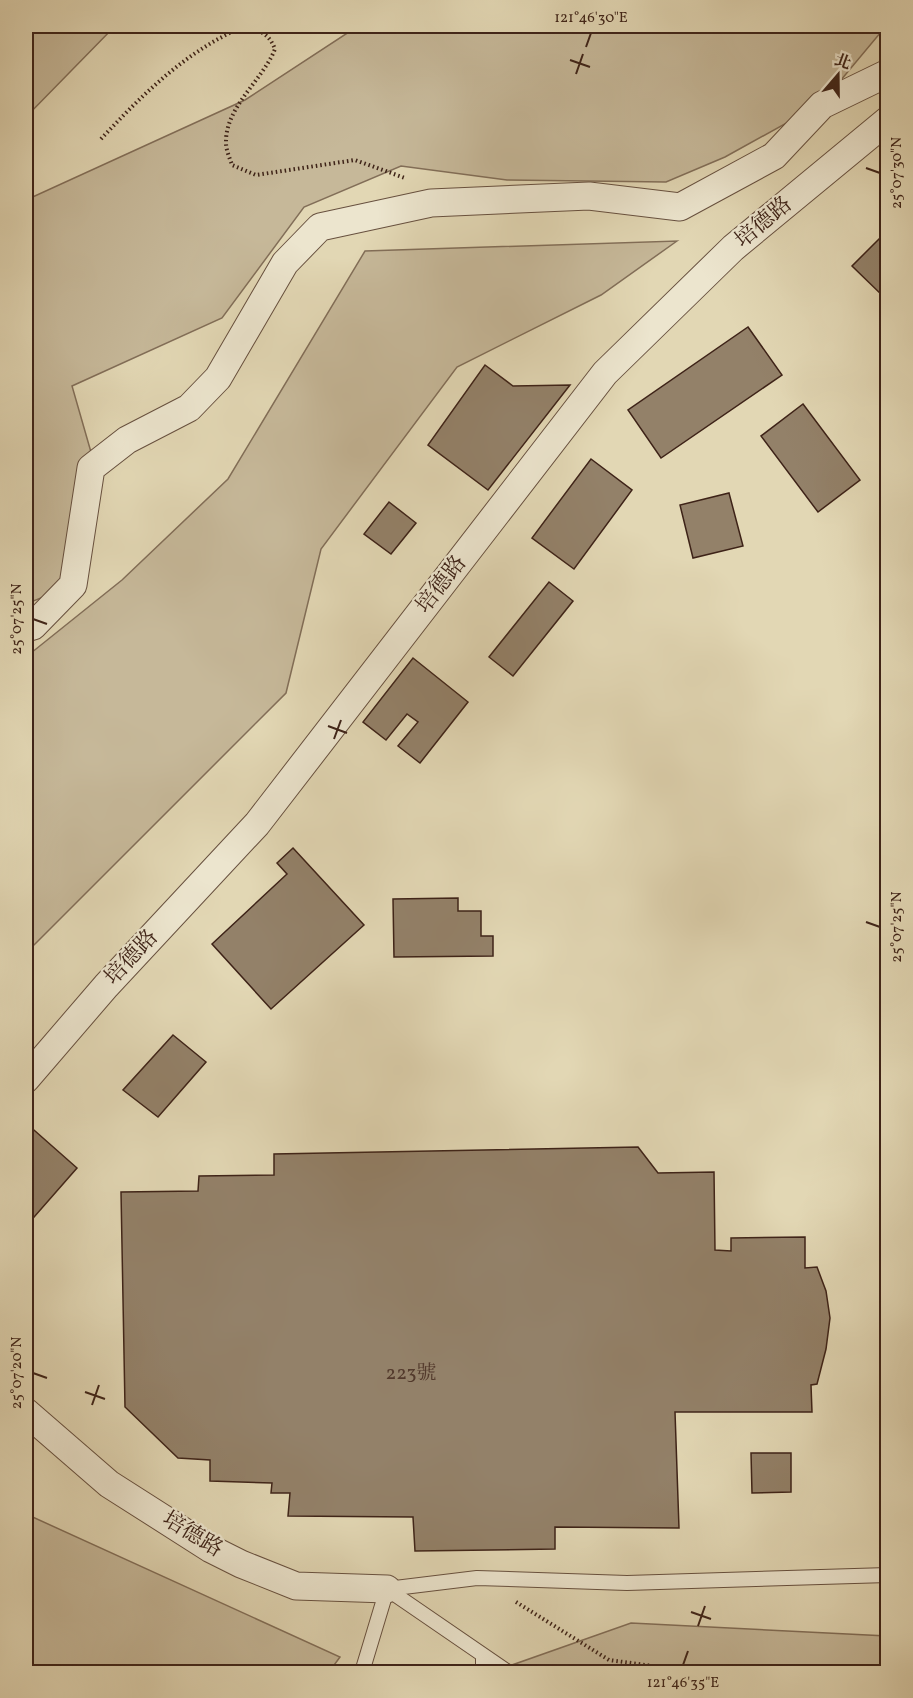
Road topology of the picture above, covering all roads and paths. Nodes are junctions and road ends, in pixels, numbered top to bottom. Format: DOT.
graph roads {
  1 [pos="888,73"];
  2 [pos="888,120"];
  3 [pos="101,139"];
  4 [pos="410,180"];
  5 [pos="26,628"];
  6 [pos="26,1079"];
  7 [pos="26,1412"];
  8 [pos="888,1575"];
  9 [pos="477,1578"];
  10 [pos="387,1589"];
  11 [pos="483,1656"];
  12 [pos="362,1672"];
  13 [pos="483,1672"];
  14 [pos="508,1672"];
  15 [pos="696,1672"];
  1 -- 5 [label="street"];
  2 -- 6 [label="street, 培德路"];
  3 -- 4 [label="path"];
  7 -- 10 [label="street, 培德路"];
  8 -- 9 [label="lane"];
  9 -- 10 [label="lane"];
  9 -- 15 [label="path"];
  10 -- 11 [label="lane"];
  10 -- 12 [label="lane"];
  11 -- 13 [label="lane"];
  11 -- 14 [label="lane"];
}
